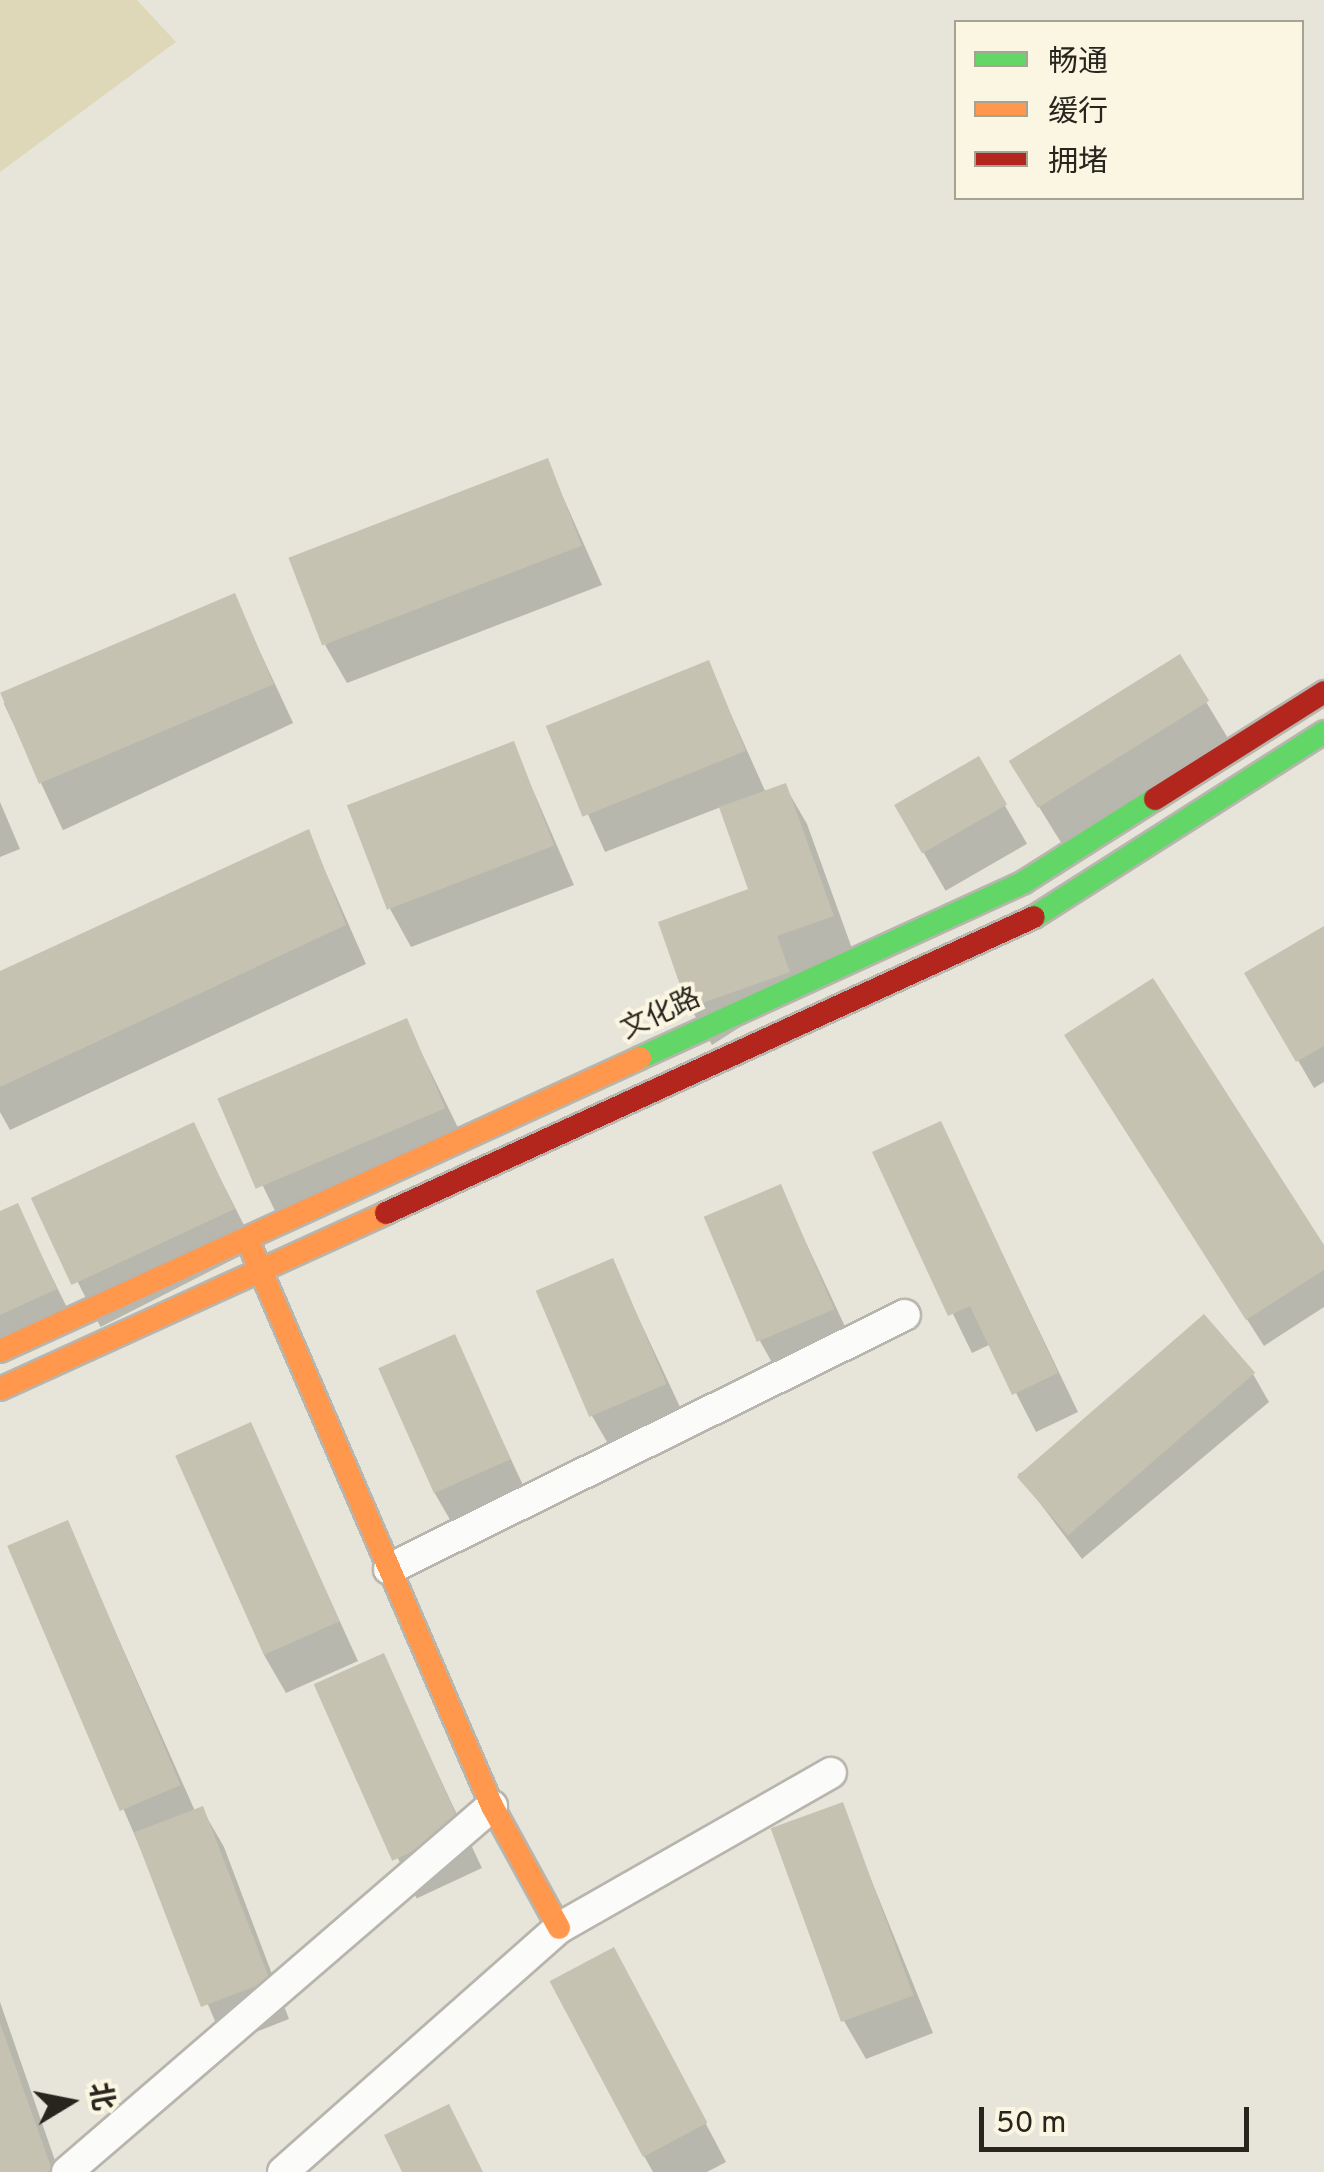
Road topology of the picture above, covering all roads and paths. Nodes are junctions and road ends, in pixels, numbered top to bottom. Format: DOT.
graph roads {
  1 [pos="1324,692"];
  2 [pos="1324,732"];
  3 [pos="247,1238"];
  4 [pos="258,1270"];
  5 [pos="905,1315"];
  6 [pos="0,1350"];
  7 [pos="0,1390"];
  8 [pos="390,1570"];
  9 [pos="831,1773"];
  10 [pos="492,1806"];
  11 [pos="559,1928"];
  12 [pos="67,2172"];
  13 [pos="283,2172"];
  1 -- 3 [label="street, 文化路"];
  2 -- 4 [label="street"];
  3 -- 4 [label="street"];
  3 -- 6 [label="street, 文化路"];
  4 -- 7 [label="street"];
  4 -- 8 [label="street"];
  5 -- 8 [label="street"];
  8 -- 10 [label="street"];
  9 -- 11 [label="street"];
  10 -- 11 [label="street"];
  10 -- 12 [label="street"];
  11 -- 13 [label="street"];
}
